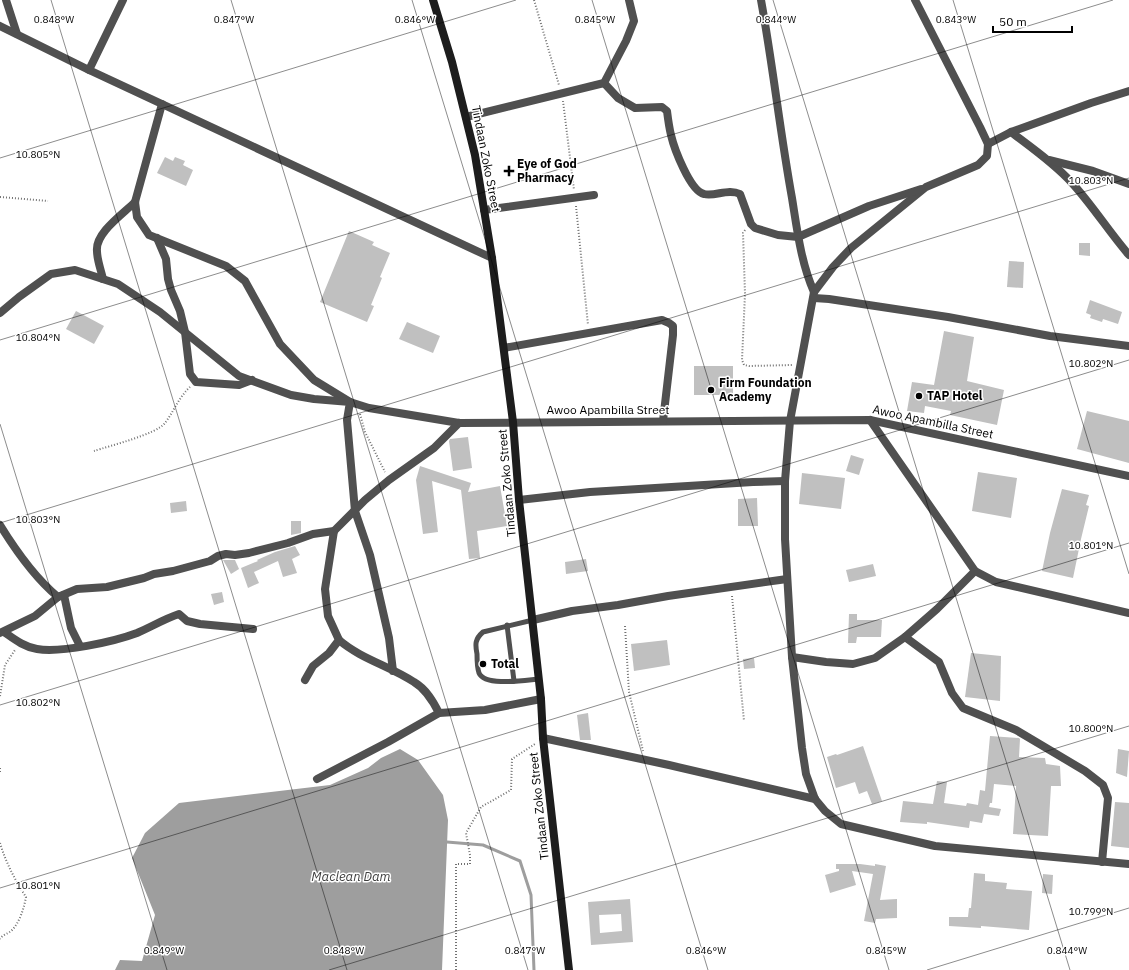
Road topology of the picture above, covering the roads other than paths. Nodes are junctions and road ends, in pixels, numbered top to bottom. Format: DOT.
graph roads {
  1 [pos="6,0"];
  2 [pos="123,0"];
  3 [pos="433,0"];
  4 [pos="629,0"];
  5 [pos="762,0"];
  6 [pos="915,0"];
  7 [pos="0,26"];
  8 [pos="17,34"];
  9 [pos="89,70"];
  10 [pos="604,83"];
  11 [pos="1129,91"];
  12 [pos="162,104"];
  13 [pos="466,117"];
  14 [pos="1011,132"];
  15 [pos="988,144"];
  16 [pos="1046,159"];
  17 [pos="1129,184"];
  18 [pos="926,187"];
  19 [pos="594,195"];
  20 [pos="135,202"];
  21 [pos="484,210"];
  22 [pos="798,237"];
  23 [pos="157,238"];
  24 [pos="1129,255"];
  25 [pos="492,258"];
  26 [pos="103,279"];
  27 [pos="814,295"];
  28 [pos="0,313"];
  29 [pos="185,332"];
  30 [pos="1129,346"];
  31 [pos="504,348"];
  32 [pos="252,380"];
  33 [pos="354,404"];
  34 [pos="870,420"];
  35 [pos="662,421"];
  36 [pos="790,421"];
  37 [pos="513,422"];
  38 [pos="459,424"];
  39 [pos="1129,476"];
  40 [pos="785,482"];
  41 [pos="519,500"];
  42 [pos="355,511"];
  43 [pos="0,525"];
  44 [pos="334,532"];
  45 [pos="975,571"];
  46 [pos="787,579"];
  47 [pos="61,596"];
  48 [pos="1129,613"];
  49 [pos="533,620"];
  50 [pos="507,625"];
  51 [pos="253,629"];
  52 [pos="2,633"];
  53 [pos="905,637"];
  54 [pos="339,640"];
  55 [pos="80,646"];
  56 [pos="792,657"];
  57 [pos="393,671"];
  58 [pos="539,679"];
  59 [pos="305,680"];
  60 [pos="514,681"];
  61 [pos="541,699"];
  62 [pos="439,713"];
  63 [pos="544,738"];
  64 [pos="317,779"];
  65 [pos="816,799"];
  66 [pos="1102,862"];
  67 [pos="1129,864"];
  68 [pos="569,970"];
  1 -- 8 [label="street"];
  2 -- 9 [label="street"];
  3 -- 13 [label="main road, Tindaan Zoko Street"];
  4 -- 10 [label="street"];
  5 -- 22 [label="street"];
  6 -- 15 [label="street"];
  7 -- 8 [label="street"];
  8 -- 9 [label="street"];
  9 -- 12 [label="street"];
  10 -- 13 [label="street"];
  10 -- 22 [label="street"];
  11 -- 14 [label="street"];
  12 -- 20 [label="street"];
  12 -- 25 [label="street"];
  13 -- 21 [label="main road, Tindaan Zoko Street"];
  14 -- 15 [label="street"];
  14 -- 16 [label="street"];
  15 -- 18 [label="street"];
  16 -- 17 [label="street"];
  16 -- 24 [label="street"];
  18 -- 22 [label="street"];
  18 -- 27 [label="street"];
  19 -- 21 [label="street"];
  20 -- 23 [label="street"];
  20 -- 26 [label="street"];
  21 -- 25 [label="main road, Tindaan Zoko Street"];
  22 -- 27 [label="street"];
  23 -- 29 [label="street"];
  23 -- 33 [label="street"];
  25 -- 31 [label="main road, Tindaan Zoko Street"];
  26 -- 28 [label="street"];
  26 -- 29 [label="street"];
  27 -- 30 [label="street"];
  27 -- 36 [label="street"];
  29 -- 32 [label="street"];
  29 -- 32 [label="street"];
  31 -- 35 [label="street"];
  31 -- 37 [label="main road, Tindaan Zoko Street"];
  32 -- 33 [label="street"];
  33 -- 38 [label="street, Awoo Apambilla Street"];
  33 -- 42 [label="street"];
  34 -- 36 [label="street, Awoo Apambilla Street"];
  34 -- 39 [label="street, Awoo Apambilla Street"];
  34 -- 45 [label="street"];
  35 -- 36 [label="street, Awoo Apambilla Street"];
  35 -- 37 [label="street, Awoo Apambilla Street"];
  36 -- 40 [label="street"];
  37 -- 38 [label="street, Awoo Apambilla Street"];
  37 -- 41 [label="main road, Tindaan Zoko Street"];
  38 -- 42 [label="street"];
  40 -- 41 [label="street"];
  40 -- 46 [label="street"];
  41 -- 49 [label="main road, Tindaan Zoko Street"];
  42 -- 44 [label="street"];
  42 -- 57 [label="street"];
  43 -- 47 [label="street"];
  44 -- 47 [label="street"];
  44 -- 54 [label="street"];
  45 -- 48 [label="street"];
  45 -- 53 [label="street"];
  46 -- 49 [label="street"];
  46 -- 56 [label="street"];
  47 -- 52 [label="street"];
  47 -- 55 [label="street"];
  49 -- 50 [label="lane"];
  49 -- 58 [label="main road, Tindaan Zoko Street"];
  50 -- 60 [label="lane"];
  50 -- 60 [label="lane"];
  51 -- 55 [label="street"];
  52 -- 55 [label="street"];
  53 -- 56 [label="street"];
  53 -- 66 [label="street"];
  54 -- 57 [label="street"];
  54 -- 59 [label="street"];
  56 -- 65 [label="street"];
  57 -- 62 [label="street"];
  58 -- 60 [label="lane"];
  58 -- 61 [label="main road, Tindaan Zoko Street"];
  61 -- 62 [label="street"];
  61 -- 63 [label="main road, Tindaan Zoko Street"];
  62 -- 64 [label="street"];
  63 -- 65 [label="street"];
  63 -- 68 [label="main road, Tindaan Zoko Street"];
  65 -- 66 [label="street"];
  66 -- 67 [label="street"];
}
